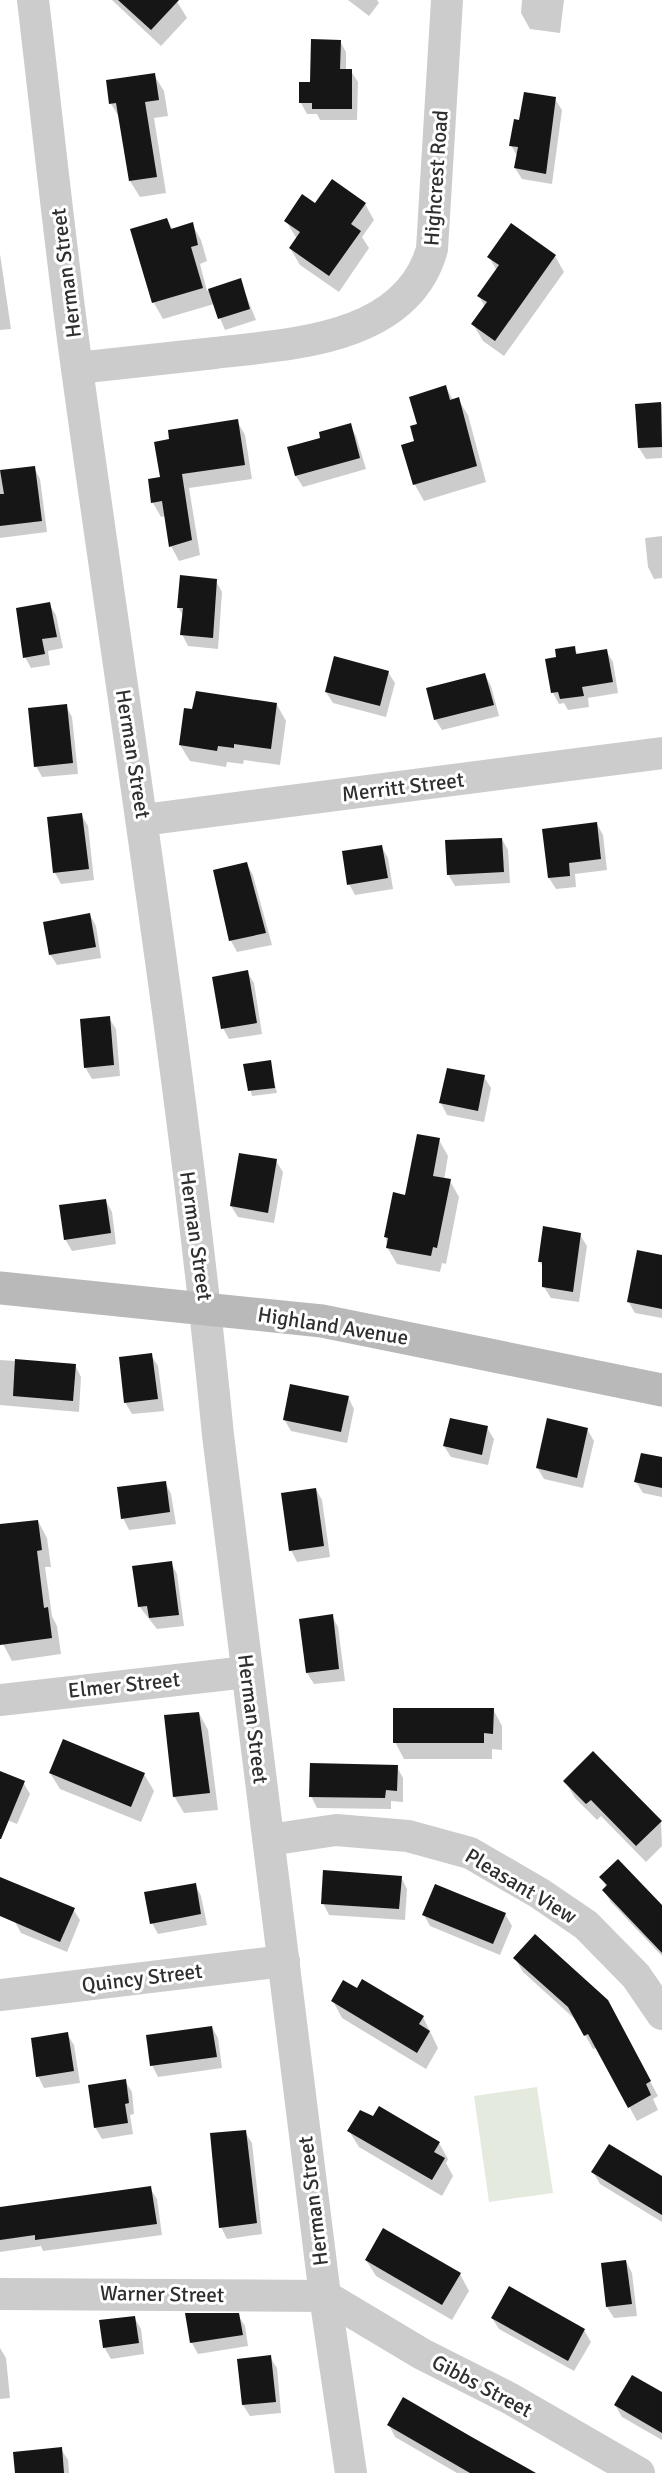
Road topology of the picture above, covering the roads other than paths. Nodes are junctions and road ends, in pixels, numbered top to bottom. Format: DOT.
graph roads {
  1 [pos="33,0"];
  2 [pos="447,0"];
  3 [pos="77,368"];
  4 [pos="662,753"];
  5 [pos="143,820"];
  6 [pos="0,1288"];
  7 [pos="206,1308"];
  8 [pos="662,1390"];
  9 [pos="247,1672"];
  10 [pos="0,1700"];
  11 [pos="269,1840"];
  12 [pos="284,1961"];
  13 [pos="0,1995"];
  14 [pos="662,2014"];
  15 [pos="0,2294"];
  16 [pos="325,2296"];
  17 [pos="351,2473"];
  18 [pos="639,2473"];
  1 -- 3 [label="street, Herman Street"];
  2 -- 3 [label="street, Highcrest Road"];
  3 -- 5 [label="street, Herman Street"];
  4 -- 5 [label="street, Merritt Street"];
  5 -- 7 [label="street, Herman Street"];
  6 -- 7 [label="main road, Highland Avenue"];
  7 -- 8 [label="main road, Highland Avenue"];
  7 -- 9 [label="street, Herman Street"];
  9 -- 10 [label="street, Elmer Street"];
  9 -- 11 [label="street, Herman Street"];
  11 -- 12 [label="street, Herman Street"];
  11 -- 14 [label="street, Pleasant View"];
  12 -- 13 [label="street, Quincy Street"];
  12 -- 16 [label="street, Herman Street"];
  15 -- 16 [label="street, Warner Street"];
  16 -- 17 [label="street, Herman Street"];
  16 -- 18 [label="street, Gibbs Street"];
}
